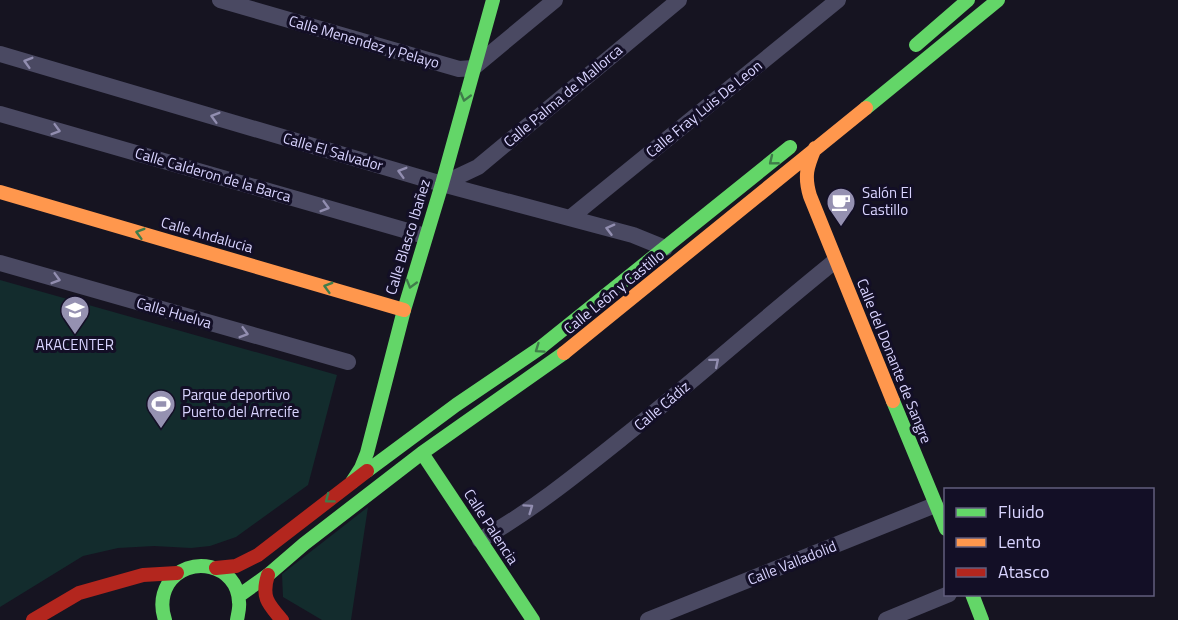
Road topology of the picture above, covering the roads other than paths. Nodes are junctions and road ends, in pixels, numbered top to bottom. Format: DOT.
graph roads {
  1 [pos="220,0"];
  2 [pos="493,0"];
  3 [pos="555,0"];
  4 [pos="678,0"];
  5 [pos="838,0"];
  6 [pos="968,0"];
  7 [pos="998,0"];
  8 [pos="907,52"];
  9 [pos="0,54"];
  10 [pos="473,68"];
  11 [pos="0,114"];
  12 [pos="804,136"];
  13 [pos="815,148"];
  14 [pos="442,184"];
  15 [pos="771,185"];
  16 [pos="0,192"];
  17 [pos="813,205"];
  18 [pos="570,218"];
  19 [pos="425,236"];
  20 [pos="665,248"];
  21 [pos="835,261"];
  22 [pos="0,263"];
  23 [pos="404,309"];
  24 [pos="348,362"];
  25 [pos="422,453"];
  26 [pos="352,482"];
  27 [pos="935,505"];
  28 [pos="944,528"];
  29 [pos="480,540"];
  30 [pos="216,568"];
  31 [pos="177,573"];
  32 [pos="268,575"];
  33 [pos="944,596"];
  34 [pos="973,596"];
  35 [pos="250,601"];
  36 [pos="33,620"];
  37 [pos="165,620"];
  38 [pos="237,620"];
  39 [pos="280,620"];
  40 [pos="533,620"];
  41 [pos="648,620"];
  42 [pos="886,620"];
  43 [pos="982,620"];
  1 -- 10 [label="street, Calle Menendez y Pelayo"];
  2 -- 10 [label="main road, Calle Blasco Ibañez"];
  3 -- 10 [label="street"];
  4 -- 14 [label="street, Calle Palma de Mallorca"];
  5 -- 18 [label="street, Calle Fray Luis De Leon"];
  6 -- 8 [label="main road"];
  7 -- 13 [label="main road, Calle León y Castillo"];
  14 -- 9 [label="street, Calle El Salvador, one-way"];
  10 -- 14 [label="main road, Calle Blasco Ibañez, one-way"];
  11 -- 19 [label="street, Calle Calderon de la Barca, one-way"];
  12 -- 20 [label="main road, Calle León y Castillo, one-way"];
  13 -- 15 [label="main road, Calle León y Castillo"];
  13 -- 17 [label="main road, Calle del Donante de Sangre"];
  14 -- 18 [label="street, Calle El Salvador"];
  14 -- 19 [label="main road, Calle Blasco Ibañez"];
  15 -- 17 [label="main road, Calle del Donante de Sangre"];
  15 -- 25 [label="main road, Calle León y Castillo"];
  23 -- 16 [label="main road, Calle Andalucia, one-way"];
  17 -- 21 [label="main road, Calle del Donante de Sangre"];
  20 -- 18 [label="street, Calle El Salvador, one-way"];
  19 -- 23 [label="main road, Calle Blasco Ibañez, one-way"];
  20 -- 26 [label="main road, Calle León y Castillo, one-way"];
  21 -- 27 [label="main road, Calle del Donante de Sangre"];
  29 -- 21 [label="street, Calle Cádiz, one-way"];
  22 -- 24 [label="street, Calle Huelva, one-way"];
  23 -- 26 [label="main road, Calle Blasco Ibañez"];
  25 -- 29 [label="main road, Calle Palencia"];
  25 -- 32 [label="main road, Calle León y Castillo"];
  26 -- 30 [label="main road, Calle León y Castillo, one-way"];
  27 -- 28 [label="main road, Calle del Donante de Sangre"];
  27 -- 41 [label="street, Calle Valladolid"];
  29 -- 40 [label="main road, Calle Palencia"];
  30 -- 31 [label="main road, Calle León y Castillo"];
  30 -- 35 [label="main road"];
  31 -- 36 [label="main road, Calle León y Castillo"];
  31 -- 37 [label="main road"];
  32 -- 35 [label="main road, Calle León y Castillo"];
  32 -- 39 [label="main road"];
  33 -- 42 [label="street"];
  34 -- 43 [label="main road"];
  35 -- 38 [label="main road"];
  35 -- 39 [label="main road"];
}
